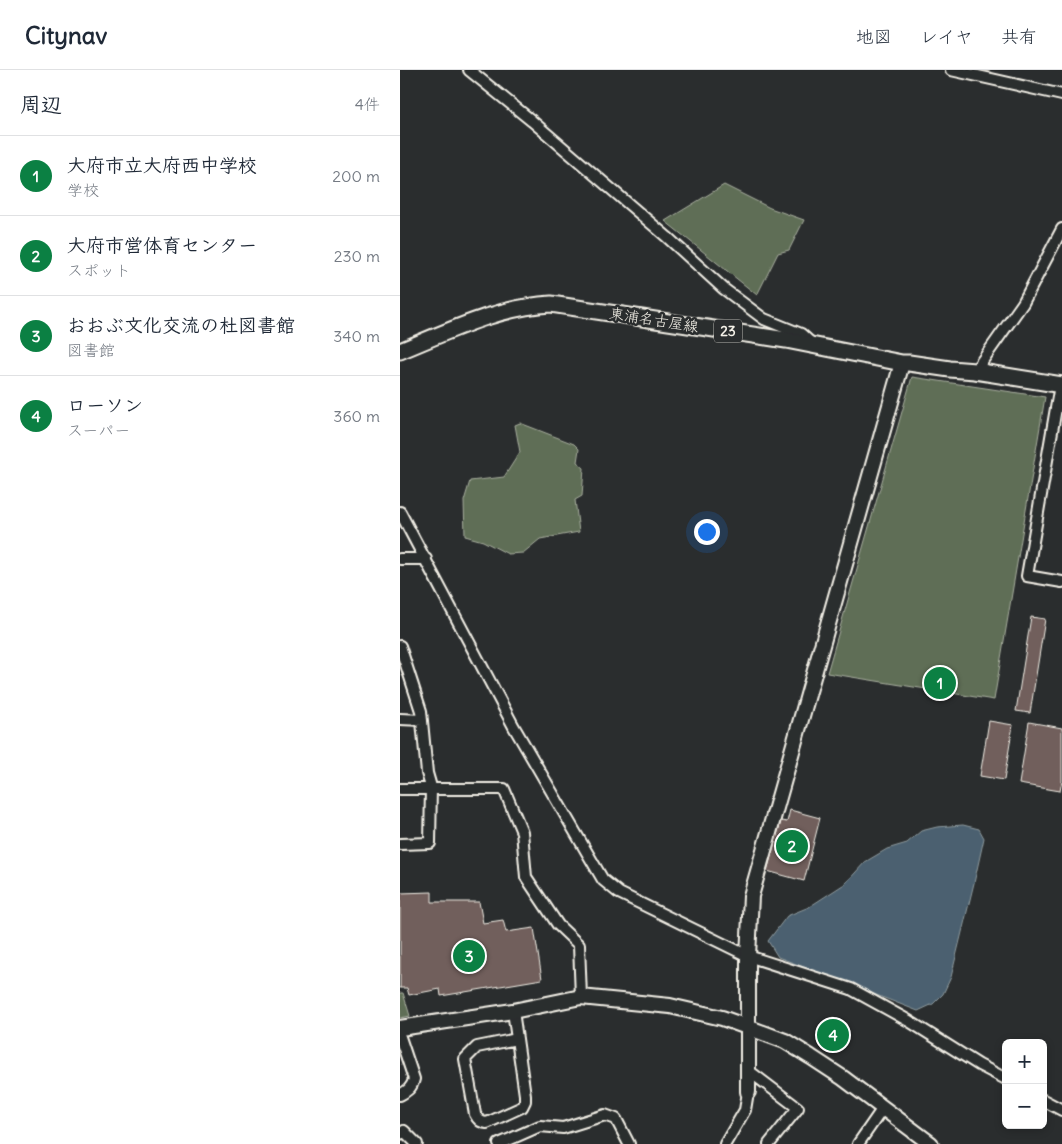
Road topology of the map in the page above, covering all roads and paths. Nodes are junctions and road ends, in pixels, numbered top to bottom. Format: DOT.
graph roads {
  1 [pos="469,70"];
  2 [pos="951,70"];
  3 [pos="1062,95"];
  4 [pos="1062,229"];
  5 [pos="812,344"];
  6 [pos="400,351"];
  7 [pos="902,363"];
  8 [pos="975,371"];
  9 [pos="1061,385"];
  10 [pos="400,512"];
  11 [pos="400,559"];
  12 [pos="426,559"];
  13 [pos="1062,582"];
  14 [pos="400,646"];
  15 [pos="400,719"];
  16 [pos="422,720"];
  17 [pos="431,788"];
  18 [pos="400,789"];
  19 [pos="400,844"];
  20 [pos="748,956"];
  21 [pos="581,997"];
  22 [pos="513,1010"];
  23 [pos="748,1027"];
  24 [pos="400,1028"];
  25 [pos="400,1036"];
  26 [pos="518,1039"];
  27 [pos="403,1058"];
  28 [pos="749,1071"];
  29 [pos="1002,1077"];
  30 [pos="748,1092"];
  31 [pos="400,1095"];
  32 [pos="1047,1102"];
  33 [pos="883,1108"];
  34 [pos="1062,1110"];
  35 [pos="400,1134"];
  36 [pos="417,1144"];
  37 [pos="499,1144"];
  38 [pos="629,1144"];
  39 [pos="724,1144"];
  40 [pos="769,1144"];
  41 [pos="858,1144"];
  42 [pos="931,1144"];
  1 -- 5 [label="street"];
  2 -- 3 [label="street"];
  4 -- 8 [label="street"];
  5 -- 6 [label="main road, 東浦名古屋線 / 23"];
  5 -- 7 [label="main road, 東浦名古屋線 / 23"];
  7 -- 8 [label="main road, 東浦名古屋線 / 23"];
  7 -- 20 [label="street"];
  8 -- 9 [label="main road, 東浦名古屋線 / 23"];
  9 -- 13 [label="street"];
  10 -- 12 [label="street"];
  11 -- 12 [label="street"];
  12 -- 20 [label="street"];
  14 -- 16 [label="street"];
  15 -- 16 [label="street"];
  16 -- 17 [label="street"];
  17 -- 18 [label="street"];
  17 -- 19 [label="street"];
  17 -- 21 [label="street"];
  20 -- 23 [label="street"];
  20 -- 29 [label="street"];
  21 -- 22 [label="street"];
  21 -- 23 [label="street"];
  22 -- 24 [label="street"];
  22 -- 26 [label="street"];
  23 -- 28 [label="street"];
  23 -- 33 [label="street"];
  25 -- 27 [label="street"];
  26 -- 26 [label="street"];
  27 -- 31 [label="street"];
  28 -- 30 [label="street"];
  28 -- 40 [label="street"];
  30 -- 39 [label="street"];
  32 -- 34 [label="street"];
  33 -- 41 [label="street"];
  33 -- 42 [label="street"];
  35 -- 36 [label="street"];
  37 -- 38 [label="street"];
}
